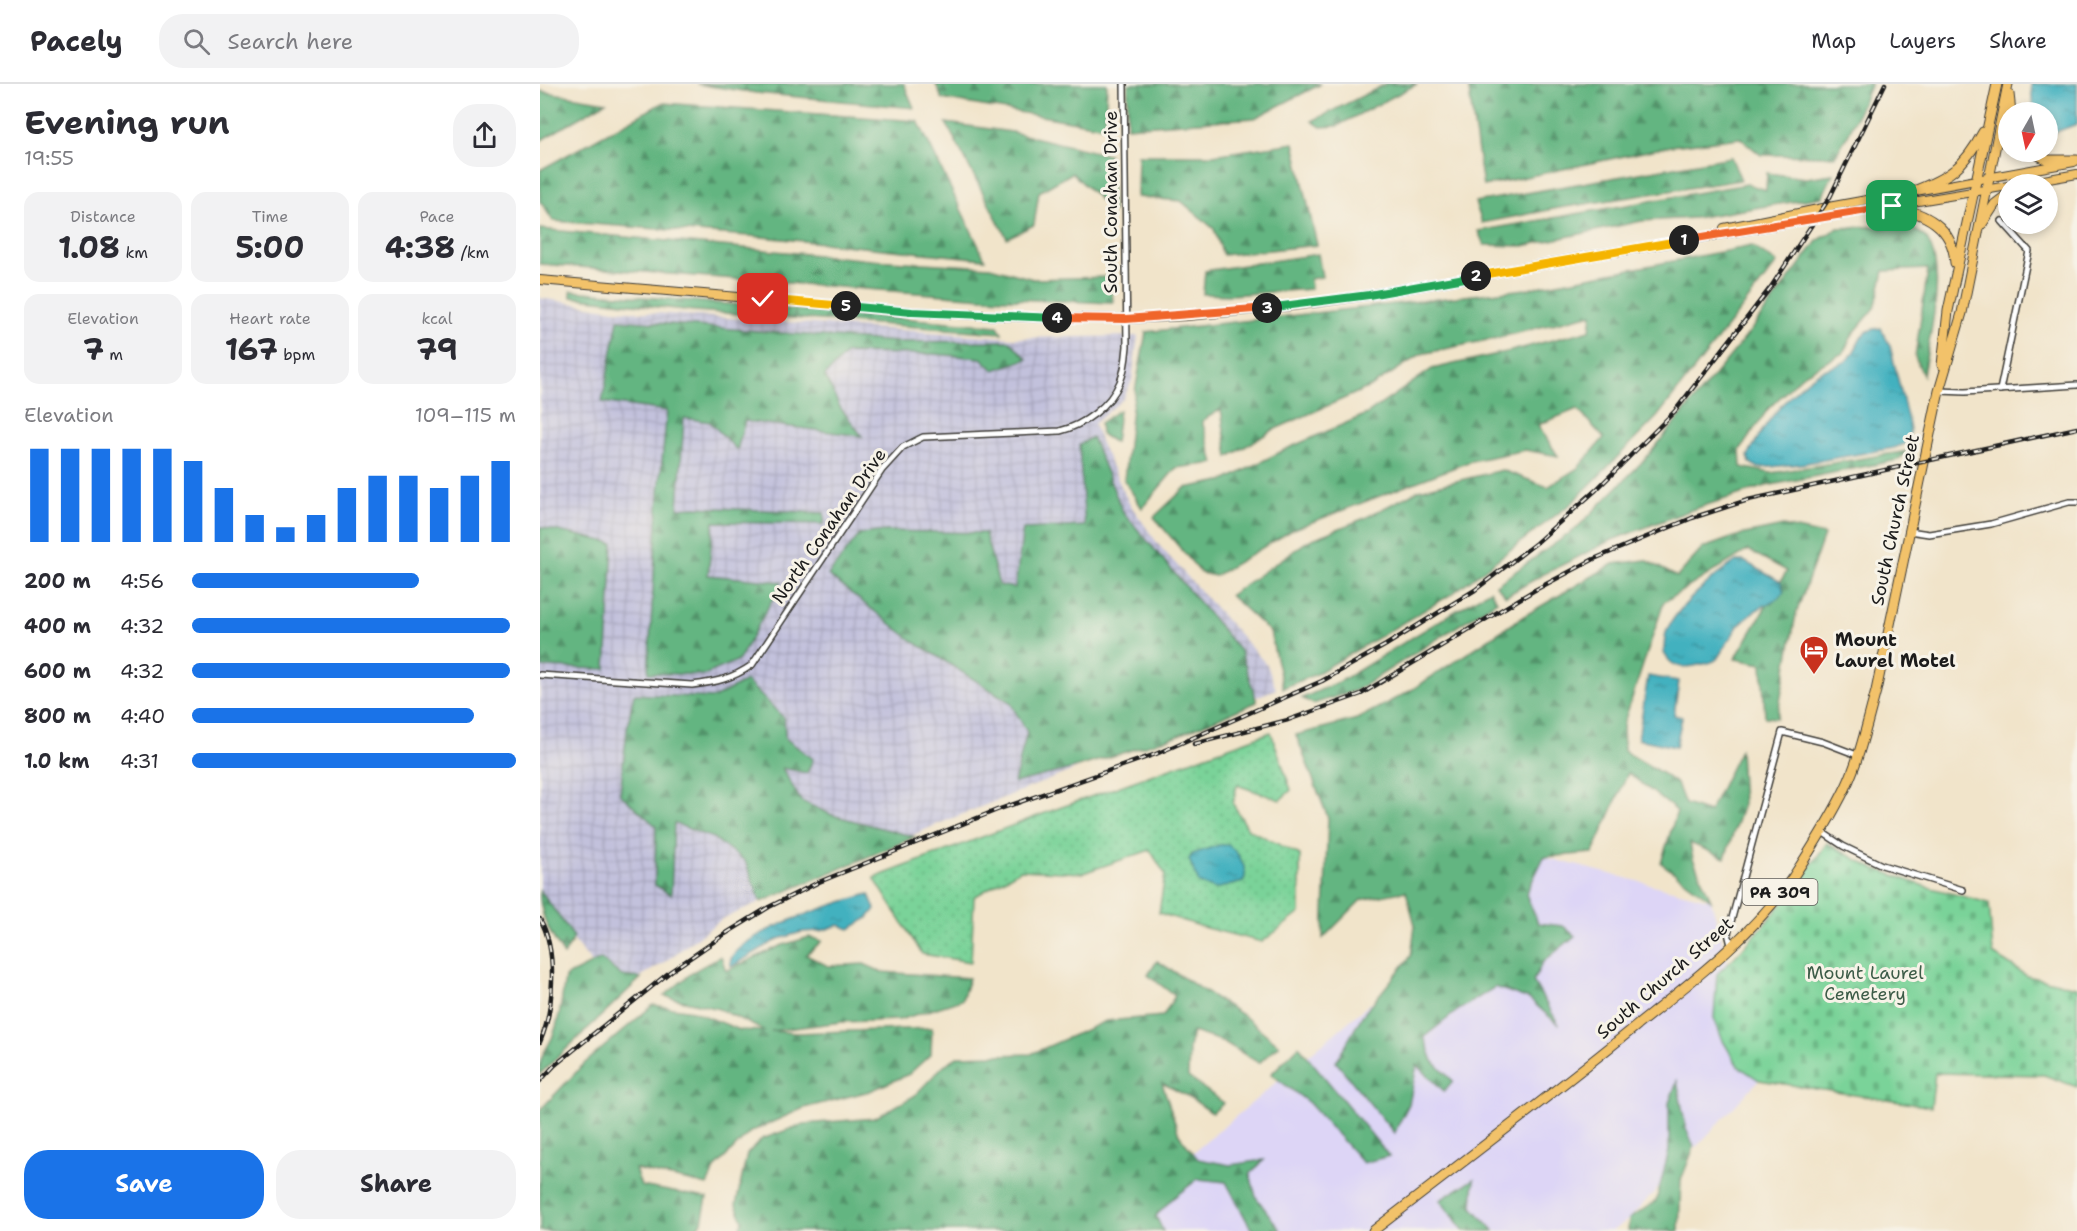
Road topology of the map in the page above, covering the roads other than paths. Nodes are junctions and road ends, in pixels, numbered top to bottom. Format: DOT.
graph roads {
  1 [pos="1124,84"];
  2 [pos="1997,84"];
  3 [pos="2009,84"];
  4 [pos="2010,102"];
  5 [pos="1989,122"];
  6 [pos="2058,160"];
  7 [pos="2077,161"];
  8 [pos="2077,174"];
  9 [pos="1989,178"];
  10 [pos="2058,178"];
  11 [pos="1976,181"];
  12 [pos="1998,188"];
  13 [pos="1987,190"];
  14 [pos="1911,192"];
  15 [pos="1974,192"];
  16 [pos="1998,202"];
  17 [pos="1892,206"];
  18 [pos="1978,231"];
  19 [pos="2013,234"];
  20 [pos="1579,258"];
  21 [pos="1956,275"];
  22 [pos="540,280"];
  23 [pos="1126,319"];
  24 [pos="2077,385"];
  25 [pos="2000,390"];
  26 [pos="1939,391"];
  27 [pos="2077,502"];
  28 [pos="1909,531"];
  29 [pos="540,675"];
  30 [pos="1857,755"];
  31 [pos="1822,832"];
  32 [pos="1963,890"];
  33 [pos="1731,945"];
  34 [pos="1373,1231"];
  1 -- 23 [label="street, South Conahan Drive"];
  2 -- 5 [label="highway, South Church Street / PA 309"];
  3 -- 4 [label="highway"];
  3 -- 9 [label="highway, South Church Street / PA 309"];
  5 -- 11 [label="highway, South Church Street / PA 309"];
  5 -- 14 [label="highway"];
  6 -- 7 [label="highway"];
  7 -- 9 [label="main road"];
  8 -- 10 [label="main road"];
  9 -- 11 [label="main road"];
  9 -- 13 [label="highway, South Church Street / PA 309"];
  11 -- 14 [label="main road"];
  11 -- 15 [label="highway, South Church Street / PA 309"];
  12 -- 13 [label="main road"];
  13 -- 15 [label="main road"];
  13 -- 18 [label="highway, South Church Street / PA 309"];
  14 -- 20 [label="main road"];
  15 -- 17 [label="main road"];
  15 -- 21 [label="highway, South Church Street / PA 309"];
  16 -- 18 [label="highway"];
  17 -- 20 [label="main road"];
  17 -- 21 [label="highway"];
  18 -- 26 [label="highway, South Church Street / PA 309"];
  19 -- 25 [label="street"];
  20 -- 23 [label="main road"];
  21 -- 26 [label="highway, South Church Street / PA 309"];
  22 -- 23 [label="main road"];
  23 -- 29 [label="street, North Conahan Drive"];
  24 -- 25 [label="street"];
  25 -- 26 [label="street"];
  26 -- 28 [label="highway, South Church Street / PA 309"];
  27 -- 28 [label="street"];
  28 -- 30 [label="highway, South Church Street / PA 309"];
  30 -- 31 [label="highway, South Church Street / PA 309"];
  30 -- 33 [label="street"];
  31 -- 32 [label="street"];
  31 -- 33 [label="highway, South Church Street / PA 309"];
  33 -- 34 [label="highway, South Church Street / PA 309"];
}
